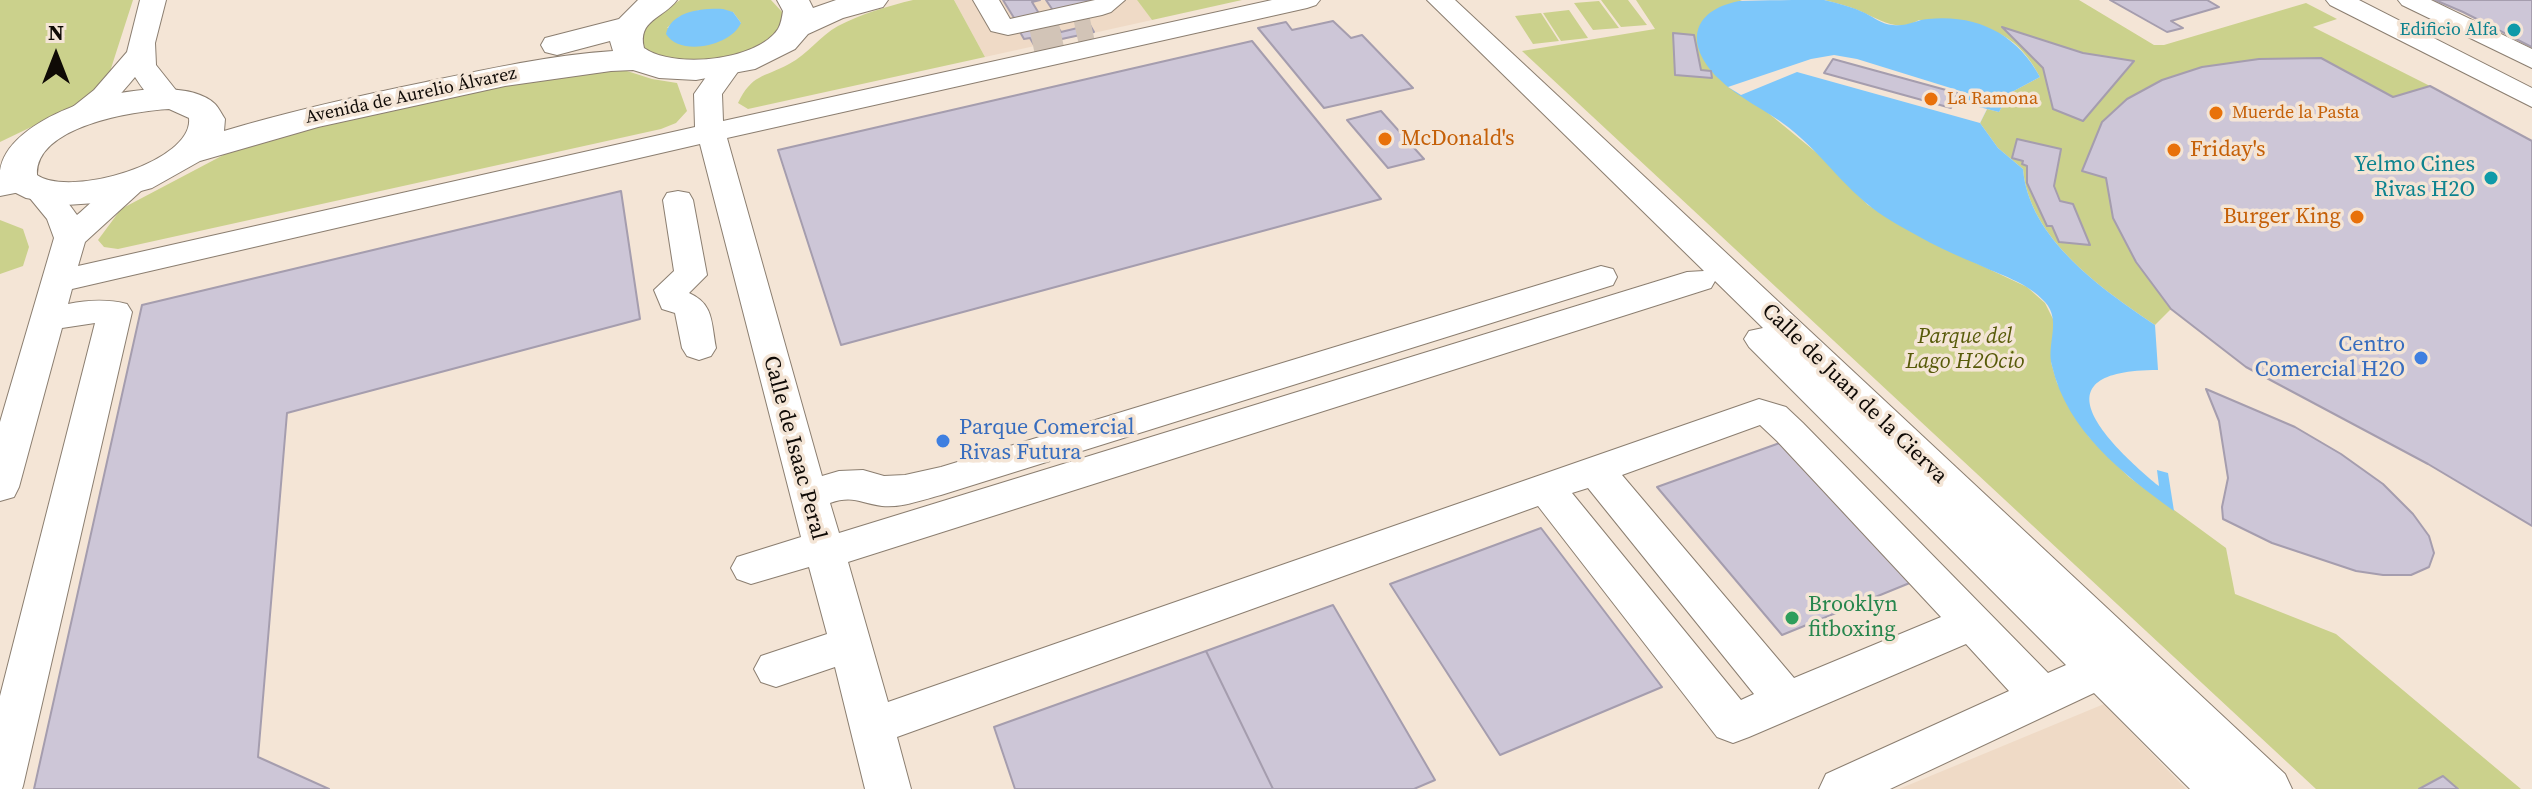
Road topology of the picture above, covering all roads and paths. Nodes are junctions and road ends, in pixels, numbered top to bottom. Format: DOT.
graph roads {
  1 [pos="153,0"];
  2 [pos="661,0"];
  3 [pos="872,0"];
  4 [pos="986,0"];
  5 [pos="1307,0"];
  6 [pos="1413,0"];
  7 [pos="1440,0"];
  8 [pos="2339,0"];
  9 [pos="2365,0"];
  10 [pos="2411,0"];
  11 [pos="1112,1"];
  12 [pos="795,14"];
  13 [pos="1000,25"];
  14 [pos="628,26"];
  15 [pos="1092,28"];
  16 [pos="1032,41"];
  17 [pos="138,56"];
  18 [pos="638,60"];
  19 [pos="2532,60"];
  20 [pos="728,66"];
  21 [pos="690,70"];
  22 [pos="2532,84"];
  23 [pos="2532,99"];
  24 [pos="184,103"];
  25 [pos="710,119"];
  26 [pos="69,121"];
  27 [pos="188,153"];
  28 [pos="723,174"];
  29 [pos="17,178"];
  30 [pos="138,180"];
  31 [pos="678,200"];
  32 [pos="70,238"];
  33 [pos="1601,277"];
  34 [pos="1699,280"];
  35 [pos="59,281"];
  36 [pos="47,320"];
  37 [pos="1816,393"];
  38 [pos="1759,412"];
  39 [pos="1595,469"];
  40 [pos="0,487"];
  41 [pos="1545,487"];
  42 [pos="807,496"];
  43 [pos="822,550"];
  44 [pos="751,568"];
  45 [pos="1971,623"];
  46 [pos="851,644"];
  47 [pos="776,669"];
  48 [pos="2100,670"];
  49 [pos="2041,695"];
  50 [pos="1786,701"];
  51 [pos="871,727"];
  52 [pos="0,786"];
  53 [pos="888,789"];
  54 [pos="1842,789"];
  55 [pos="2221,789"];
  56 [pos="2269,789"];
  1 -- 17 [label="street"];
  2 -- 14 [label="main road"];
  3 -- 12 [label="main road"];
  4 -- 13 [label="street"];
  5 -- 25 [label="street"];
  6 -- 34 [label="street, Calle de Juan de la Cierva"];
  7 -- 56 [label="street, Calle de Juan de la Cierva"];
  8 -- 23 [label="street"];
  9 -- 22 [label="street"];
  10 -- 19 [label="street"];
  11 -- 13 [label="street"];
  11 -- 15 [label="street"];
  12 -- 20 [label="main road, Avenida de Aurelio Álvarez"];
  13 -- 16 [label="street"];
  14 -- 18 [label="main road"];
  14 -- 24 [label="main road, Avenida de Aurelio Álvarez"];
  17 -- 24 [label="street"];
  17 -- 26 [label="street"];
  18 -- 21 [label="main road, Avenida de Aurelio Álvarez"];
  18 -- 27 [label="main road, Avenida de Aurelio Álvarez"];
  20 -- 21 [label="main road, Avenida de Aurelio Álvarez"];
  20 -- 25 [label="street"];
  21 -- 25 [label="street, Calle de Isaac Peral"];
  24 -- 26 [label="main road, Avenida de Aurelio Álvarez"];
  24 -- 27 [label="main road"];
  25 -- 28 [label="street, Calle de Isaac Peral"];
  25 -- 35 [label="street"];
  26 -- 29 [label="main road, Avenida de Aurelio Álvarez"];
  27 -- 30 [label="main road, Avenida de Aurelio Álvarez"];
  28 -- 31 [label="street"];
  28 -- 42 [label="street, Calle de Isaac Peral"];
  29 -- 30 [label="main road, Avenida de Aurelio Álvarez"];
  29 -- 32 [label="street"];
  30 -- 32 [label="street"];
  32 -- 35 [label="street"];
  33 -- 42 [label="street"];
  34 -- 37 [label="street, Calle de Juan de la Cierva"];
  34 -- 43 [label="street"];
  35 -- 36 [label="street"];
  36 -- 40 [label="street"];
  36 -- 52 [label="street"];
  37 -- 38 [label="street"];
  37 -- 48 [label="street, Calle de Juan de la Cierva"];
  38 -- 39 [label="street"];
  38 -- 45 [label="street"];
  39 -- 41 [label="street"];
  39 -- 50 [label="street"];
  41 -- 50 [label="street"];
  41 -- 51 [label="street"];
  42 -- 43 [label="street, Calle de Isaac Peral"];
  43 -- 44 [label="street"];
  43 -- 46 [label="street, Calle de Isaac Peral"];
  45 -- 49 [label="street"];
  45 -- 50 [label="street"];
  46 -- 47 [label="street"];
  46 -- 51 [label="street, Calle de Isaac Peral"];
  48 -- 49 [label="street"];
  48 -- 55 [label="street, Calle de Juan de la Cierva"];
  49 -- 54 [label="street"];
  51 -- 53 [label="street, Calle de Isaac Peral"];
}
